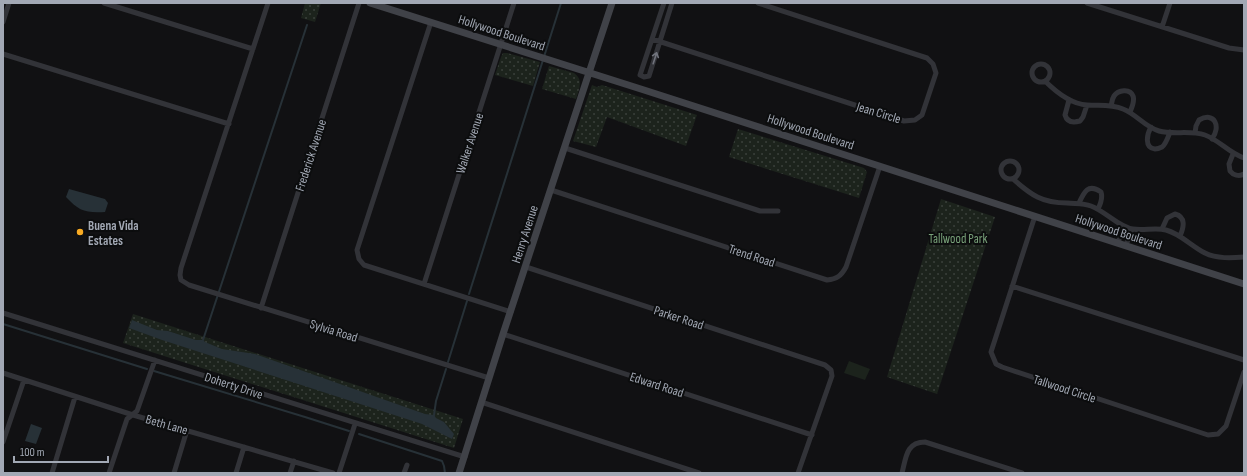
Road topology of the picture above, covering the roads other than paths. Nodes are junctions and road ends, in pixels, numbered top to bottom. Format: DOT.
graph roads {
  1 [pos="9,3"];
  2 [pos="104,3"];
  3 [pos="268,3"];
  4 [pos="359,3"];
  5 [pos="370,3"];
  6 [pos="514,3"];
  7 [pos="612,3"];
  8 [pos="664,3"];
  9 [pos="672,3"];
  10 [pos="758,3"];
  11 [pos="1087,3"];
  12 [pos="1170,3"];
  13 [pos="3,22"];
  14 [pos="431,22"];
  15 [pos="1162,28"];
  16 [pos="652,39"];
  17 [pos="660,41"];
  18 [pos="501,45"];
  19 [pos="253,50"];
  20 [pos="1244,50"];
  21 [pos="3,54"];
  22 [pos="589,72"];
  23 [pos="1045,81"];
  24 [pos="1069,100"];
  25 [pos="1087,105"];
  26 [pos="1111,106"];
  27 [pos="1130,112"];
  28 [pos="229,124"];
  29 [pos="1151,127"];
  30 [pos="1170,132"];
  31 [pos="1195,133"];
  32 [pos="1212,139"];
  33 [pos="565,148"];
  34 [pos="1233,154"];
  35 [pos="1244,158"];
  36 [pos="880,166"];
  37 [pos="1244,174"];
  38 [pos="1013,179"];
  39 [pos="551,190"];
  40 [pos="1079,203"];
  41 [pos="1098,209"];
  42 [pos="778,211"];
  43 [pos="1035,216"];
  44 [pos="1123,226"];
  45 [pos="1132,229"];
  46 [pos="1162,229"];
  47 [pos="1180,236"];
  48 [pos="1118,243"];
  49 [pos="1126,246"];
  50 [pos="1244,257"];
  51 [pos="526,267"];
  52 [pos="424,284"];
  53 [pos="1244,284"];
  54 [pos="1012,286"];
  55 [pos="261,308"];
  56 [pos="511,312"];
  57 [pos="3,313"];
  58 [pos="503,334"];
  59 [pos="155,360"];
  60 [pos="1244,360"];
  61 [pos="1244,372"];
  62 [pos="3,373"];
  63 [pos="489,378"];
  64 [pos="24,380"];
  65 [pos="75,396"];
  66 [pos="482,402"];
  67 [pos="133,415"];
  68 [pos="356,424"];
  69 [pos="187,430"];
  70 [pos="812,435"];
  71 [pos="3,442"];
  72 [pos="244,447"];
  73 [pos="465,457"];
  74 [pos="294,461"];
  75 [pos="407,465"];
  76 [pos="52,473"];
  77 [pos="109,473"];
  78 [pos="174,473"];
  79 [pos="236,473"];
  80 [pos="290,473"];
  81 [pos="333,473"];
  82 [pos="339,473"];
  83 [pos="404,473"];
  84 [pos="459,473"];
  85 [pos="699,473"];
  86 [pos="798,473"];
  87 [pos="902,473"];
  88 [pos="1022,473"];
  1 -- 13 [label="street"];
  2 -- 19 [label="street"];
  3 -- 19 [label="street"];
  4 -- 55 [label="street, Frederick Avenue"];
  5 -- 14 [label="street, Hollywood Boulevard"];
  6 -- 18 [label="street, Walker Avenue"];
  7 -- 22 [label="street, Henry Avenue"];
  8 -- 16 [label="street"];
  9 -- 17 [label="street"];
  10 -- 17 [label="street, Jean Circle"];
  11 -- 15 [label="street"];
  12 -- 15 [label="street"];
  14 -- 18 [label="street, Hollywood Boulevard"];
  14 -- 52 [label="street"];
  15 -- 20 [label="street"];
  16 -- 17 [label="street, Jean Circle"];
  16 -- 17 [label="street, one-way"];
  18 -- 22 [label="street, Hollywood Boulevard"];
  18 -- 52 [label="street, Walker Avenue"];
  19 -- 28 [label="street"];
  21 -- 28 [label="street"];
  22 -- 33 [label="street, Henry Avenue"];
  22 -- 36 [label="street, Hollywood Boulevard"];
  23 -- 24 [label="street"];
  24 -- 25 [label="street"];
  24 -- 25 [label="street"];
  25 -- 26 [label="street"];
  26 -- 27 [label="street"];
  26 -- 27 [label="street"];
  27 -- 29 [label="street"];
  28 -- 55 [label="street, Sylvia Road"];
  29 -- 30 [label="street"];
  29 -- 30 [label="street"];
  30 -- 31 [label="street"];
  31 -- 32 [label="street"];
  31 -- 32 [label="street"];
  32 -- 34 [label="street"];
  33 -- 39 [label="street, Henry Avenue"];
  33 -- 42 [label="street"];
  34 -- 35 [label="street"];
  34 -- 37 [label="street"];
  36 -- 39 [label="street, Trend Road"];
  36 -- 43 [label="street, Hollywood Boulevard"];
  38 -- 40 [label="street"];
  39 -- 51 [label="street, Henry Avenue"];
  40 -- 41 [label="street"];
  40 -- 41 [label="street"];
  41 -- 44 [label="street"];
  43 -- 48 [label="street, Hollywood Boulevard"];
  43 -- 54 [label="street, Tallwood Circle"];
  44 -- 45 [label="street"];
  44 -- 48 [label="street"];
  45 -- 46 [label="street"];
  45 -- 49 [label="street"];
  46 -- 47 [label="street"];
  46 -- 47 [label="street"];
  47 -- 50 [label="street"];
  48 -- 49 [label="street, Hollywood Boulevard"];
  49 -- 53 [label="street, Hollywood Boulevard"];
  51 -- 56 [label="street, Henry Avenue"];
  51 -- 70 [label="street, Parker Road"];
  52 -- 56 [label="street"];
  54 -- 60 [label="street"];
  54 -- 61 [label="street, Tallwood Circle"];
  55 -- 63 [label="street, Sylvia Road"];
  56 -- 58 [label="street, Henry Avenue"];
  57 -- 59 [label="street, Doherty Drive"];
  58 -- 63 [label="street, Henry Avenue"];
  58 -- 70 [label="street, Edward Road"];
  59 -- 67 [label="street"];
  59 -- 68 [label="street, Doherty Drive"];
  62 -- 64 [label="street, Beth Lane"];
  63 -- 66 [label="street, Henry Avenue"];
  64 -- 65 [label="street, Beth Lane"];
  64 -- 71 [label="street"];
  65 -- 67 [label="street, Beth Lane"];
  65 -- 76 [label="street"];
  66 -- 73 [label="street, Henry Avenue"];
  66 -- 85 [label="street"];
  67 -- 69 [label="street, Beth Lane"];
  67 -- 77 [label="street"];
  68 -- 73 [label="street, Doherty Drive"];
  68 -- 82 [label="street"];
  69 -- 72 [label="street, Beth Lane"];
  69 -- 78 [label="street"];
  70 -- 86 [label="street"];
  72 -- 74 [label="street, Beth Lane"];
  72 -- 79 [label="street"];
  73 -- 84 [label="street, Henry Avenue"];
  74 -- 80 [label="street"];
  74 -- 81 [label="street, Beth Lane"];
  75 -- 83 [label="street"];
  87 -- 88 [label="street"];
}
